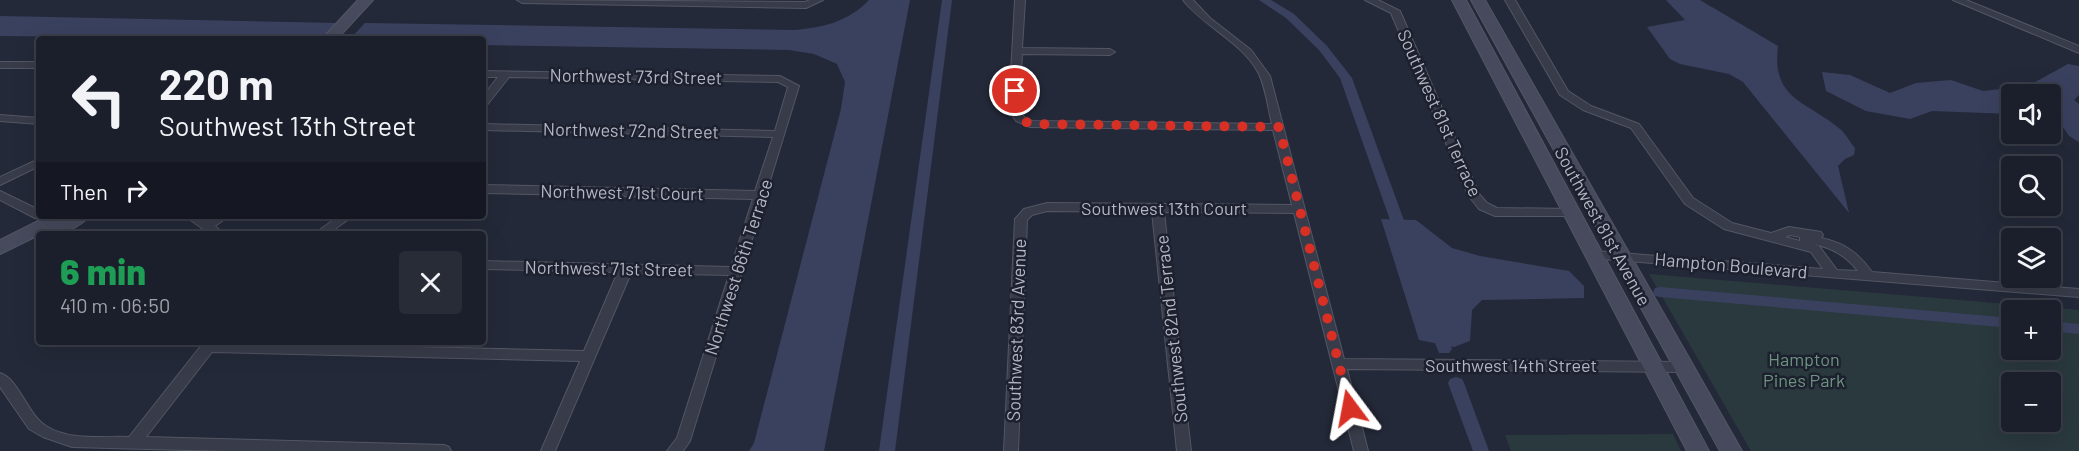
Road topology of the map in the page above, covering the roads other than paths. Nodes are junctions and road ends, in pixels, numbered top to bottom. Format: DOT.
graph roads {
  1 [pos="366,0"];
  2 [pos="380,0"];
  3 [pos="522,0"];
  4 [pos="1020,0"];
  5 [pos="1188,0"];
  6 [pos="1370,0"];
  7 [pos="1459,0"];
  8 [pos="1478,0"];
  9 [pos="1510,0"];
  10 [pos="1958,0"];
  11 [pos="655,1"];
  12 [pos="817,1"];
  13 [pos="332,36"];
  14 [pos="347,36"];
  15 [pos="2079,50"];
  16 [pos="1017,51"];
  17 [pos="1110,52"];
  18 [pos="0,65"];
  19 [pos="36,66"];
  20 [pos="486,74"];
  21 [pos="506,74"];
  22 [pos="789,82"];
  23 [pos="486,99"];
  24 [pos="0,118"];
  25 [pos="36,121"];
  26 [pos="486,127"];
  27 [pos="1279,127"];
  28 [pos="780,134"];
  29 [pos="36,163"];
  30 [pos="0,181"];
  31 [pos="486,189"];
  32 [pos="0,195"];
  33 [pos="761,195"];
  34 [pos="1158,208"];
  35 [pos="1300,209"];
  36 [pos="1028,212"];
  37 [pos="1572,213"];
  38 [pos="36,217"];
  39 [pos="68,219"];
  40 [pos="196,219"];
  41 [pos="219,219"];
  42 [pos="342,219"];
  43 [pos="47,224"];
  44 [pos="206,226"];
  45 [pos="214,231"];
  46 [pos="324,231"];
  47 [pos="36,232"];
  48 [pos="1770,236"];
  49 [pos="0,248"];
  50 [pos="1594,255"];
  51 [pos="1619,256"];
  52 [pos="0,258"];
  53 [pos="486,265"];
  54 [pos="626,269"];
  55 [pos="736,271"];
  56 [pos="1833,273"];
  57 [pos="1869,277"];
  58 [pos="2079,293"];
  59 [pos="210,345"];
  60 [pos="242,345"];
  61 [pos="588,356"];
  62 [pos="1340,364"];
  63 [pos="1653,366"];
  64 [pos="1681,366"];
  65 [pos="0,378"];
  66 [pos="132,444"];
  67 [pos="444,451"];
  68 [pos="548,451"];
  69 [pos="674,451"];
  70 [pos="1011,451"];
  71 [pos="1184,451"];
  72 [pos="1361,451"];
  73 [pos="1698,451"];
  74 [pos="1731,451"];
  1 -- 13 [label="street"];
  2 -- 14 [label="street"];
  3 -- 11 [label="street"];
  4 -- 16 [label="street"];
  5 -- 27 [label="street"];
  6 -- 37 [label="street, Southwest 81st Terrace"];
  7 -- 37 [label="street, Southwest 81st Avenue"];
  8 -- 51 [label="street, Southwest 81st Avenue"];
  9 -- 48 [label="street, Hampton Boulevard"];
  10 -- 15 [label="street"];
  11 -- 12 [label="street"];
  16 -- 17 [label="street"];
  16 -- 27 [label="street"];
  18 -- 19 [label="street"];
  20 -- 21 [label="street, Northwest 73rd Street"];
  21 -- 22 [label="street, Northwest 73rd Street"];
  21 -- 23 [label="street"];
  22 -- 28 [label="street, Northwest 66th Terrace"];
  24 -- 25 [label="street"];
  26 -- 28 [label="street, Northwest 72nd Street"];
  27 -- 35 [label="street"];
  28 -- 33 [label="street, Northwest 66th Terrace"];
  29 -- 30 [label="street"];
  31 -- 33 [label="street, Northwest 71st Court"];
  32 -- 38 [label="street"];
  33 -- 55 [label="street, Northwest 66th Terrace"];
  34 -- 35 [label="street, Southwest 13th Court"];
  34 -- 36 [label="street, Southwest 13th Court"];
  34 -- 71 [label="street, Southwest 82nd Terrace"];
  35 -- 62 [label="street"];
  36 -- 70 [label="street, Southwest 83rd Avenue"];
  37 -- 50 [label="street, Southwest 81st Avenue"];
  39 -- 43 [label="street"];
  40 -- 44 [label="street"];
  41 -- 44 [label="street"];
  42 -- 46 [label="street"];
  43 -- 49 [label="street"];
  44 -- 45 [label="street"];
  47 -- 52 [label="street"];
  48 -- 56 [label="street, Hampton Boulevard"];
  48 -- 57 [label="street, Hampton Boulevard"];
  50 -- 51 [label="street, Hampton Boulevard"];
  50 -- 63 [label="street, Southwest 81st Avenue"];
  51 -- 56 [label="street, Hampton Boulevard"];
  51 -- 64 [label="street, Southwest 81st Avenue"];
  53 -- 54 [label="street, Northwest 71st Street"];
  54 -- 55 [label="street, Northwest 71st Street"];
  54 -- 61 [label="street"];
  55 -- 69 [label="street, Northwest 66th Terrace"];
  56 -- 57 [label="street, Hampton Boulevard"];
  57 -- 58 [label="street, Hampton Boulevard"];
  59 -- 66 [label="street"];
  60 -- 61 [label="street"];
  61 -- 68 [label="street"];
  62 -- 63 [label="street, Southwest 14th Street"];
  62 -- 72 [label="street"];
  63 -- 64 [label="street, Southwest 14th Street"];
  63 -- 73 [label="street, Southwest 81st Avenue"];
  64 -- 74 [label="street, Southwest 81st Avenue"];
  65 -- 66 [label="street"];
  66 -- 67 [label="street"];
}
